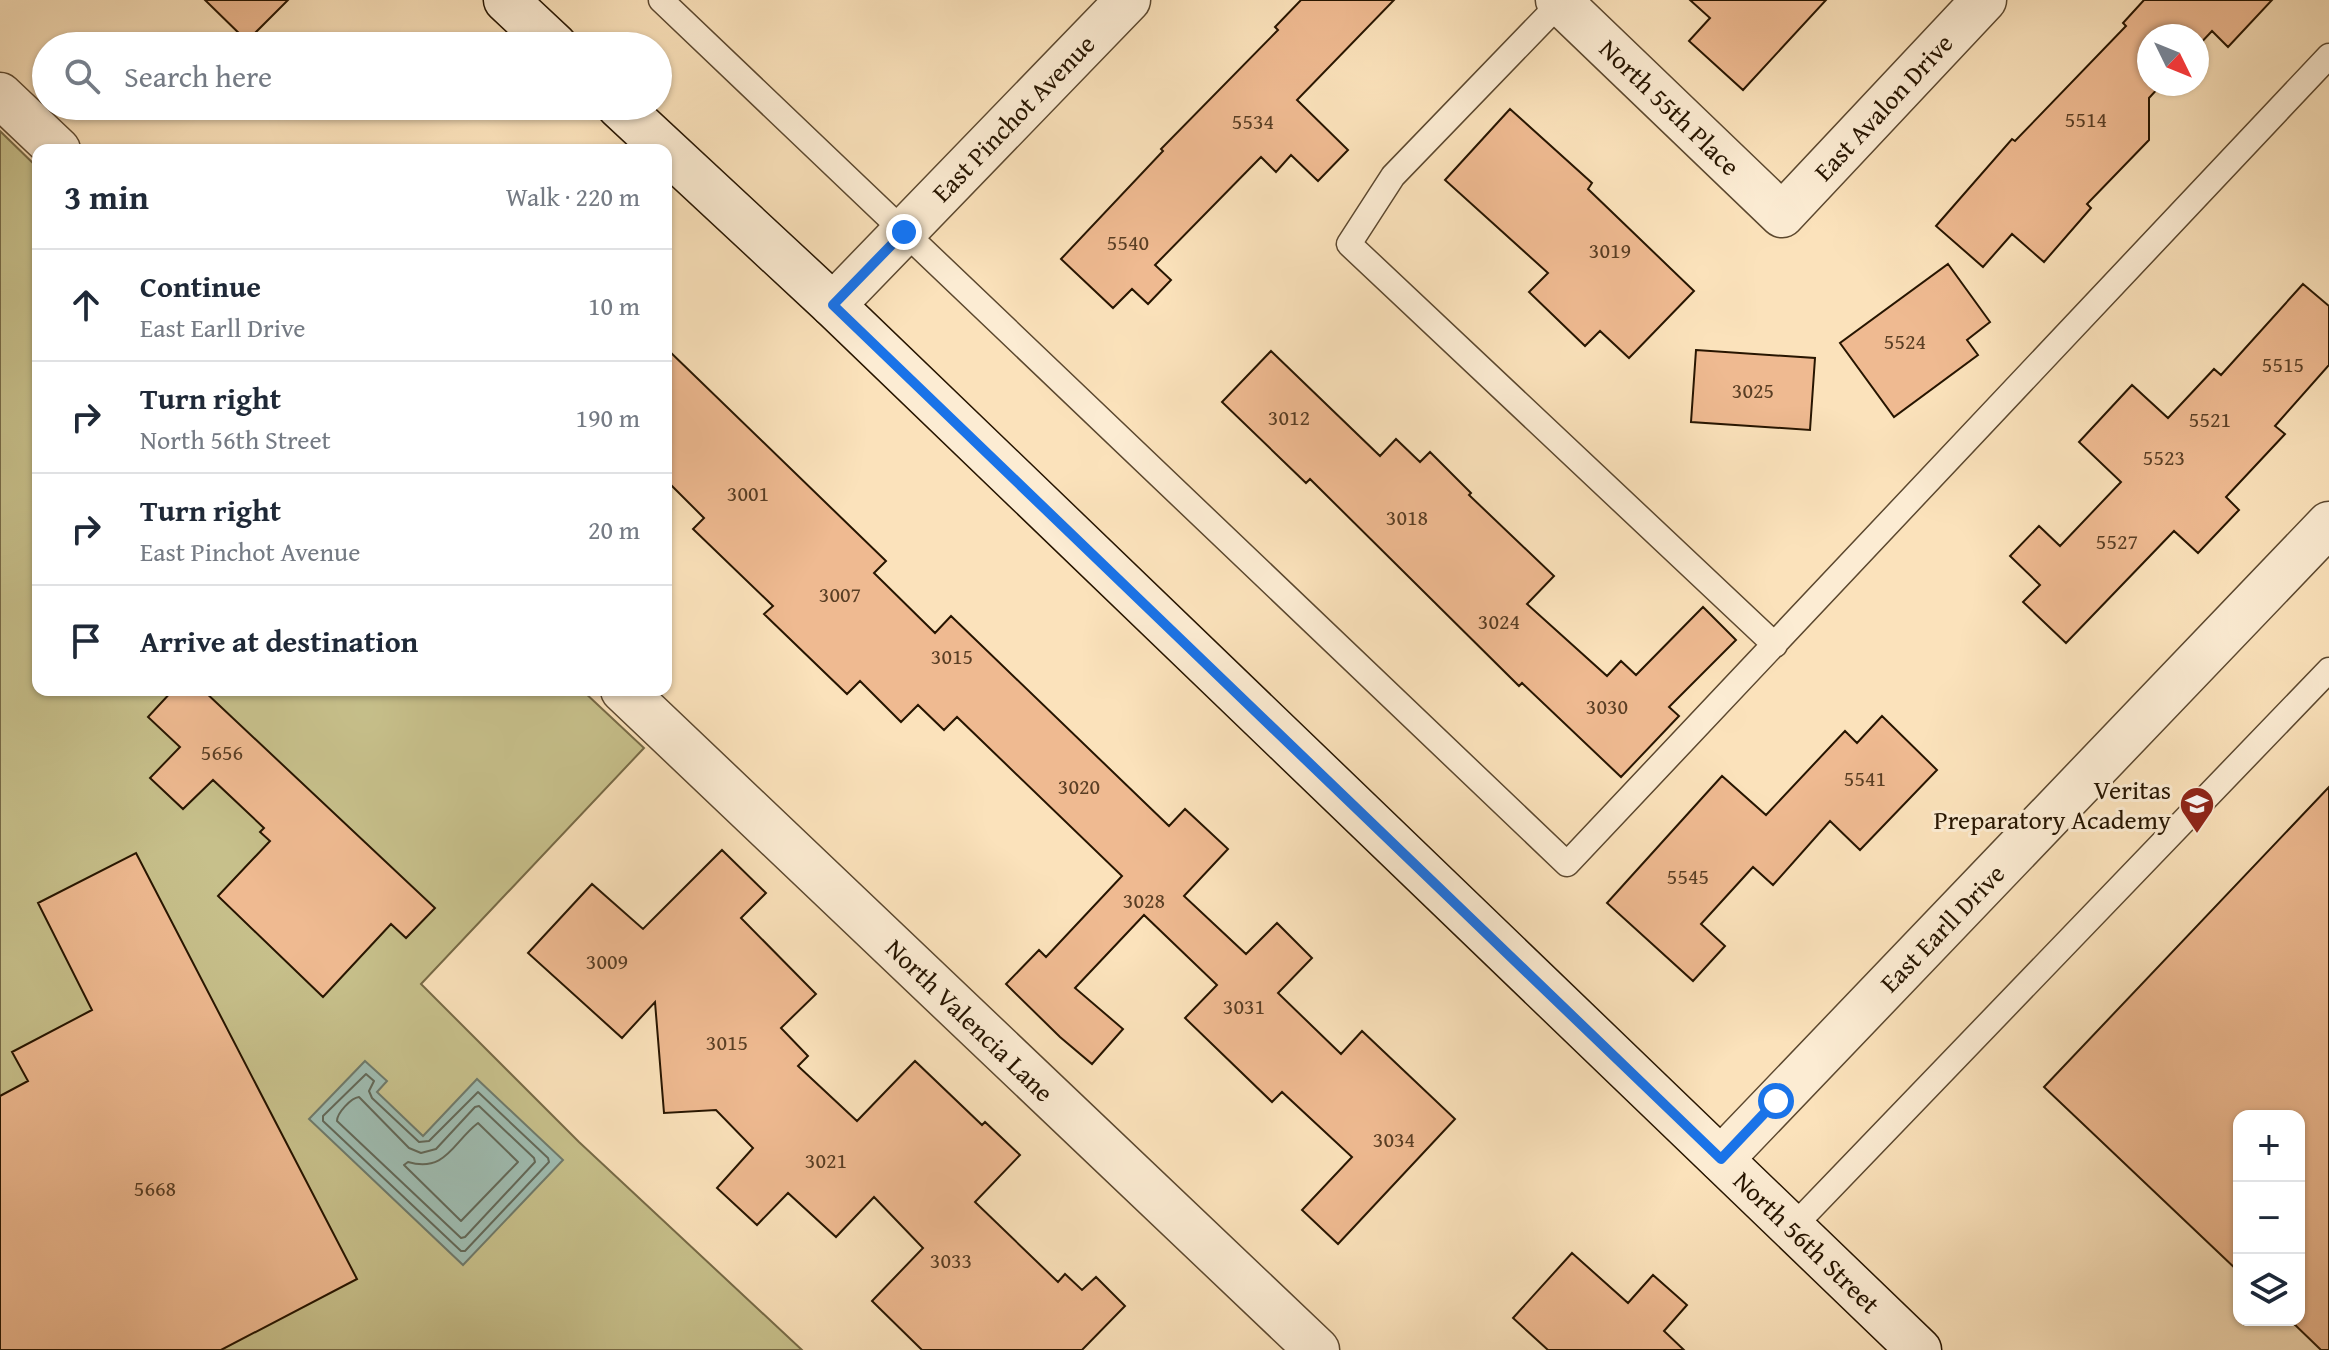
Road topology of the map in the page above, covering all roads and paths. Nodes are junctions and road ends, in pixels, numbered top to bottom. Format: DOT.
graph roads {
  1 [pos="506,0"];
  2 [pos="661,0"];
  3 [pos="1128,0"];
  4 [pos="1984,0"];
  5 [pos="1560,1"];
  6 [pos="540,32"];
  7 [pos="2329,56"];
  8 [pos="0,95"];
  9 [pos="634,120"];
  10 [pos="52,144"];
  11 [pos="660,144"];
  12 [pos="672,155"];
  13 [pos="1782,215"];
  14 [pos="904,232"];
  15 [pos="833,305"];
  16 [pos="2329,524"];
  17 [pos="1775,645"];
  18 [pos="2329,670"];
  19 [pos="629,696"];
  20 [pos="1721,1159"];
  21 [pos="1792,1228"];
  22 [pos="1317,1350"];
  23 [pos="1919,1350"];
  1 -- 6 [label="street"];
  2 -- 14 [label="lane"];
  3 -- 14 [label="street, East Pinchot Avenue"];
  4 -- 13 [label="street, East Avalon Drive"];
  5 -- 13 [label="street, North 55th Place"];
  5 -- 17 [label="lane"];
  7 -- 17 [label="lane"];
  8 -- 10 [label="street"];
  9 -- 11 [label="street, North 56th Street"];
  12 -- 15 [label="street, North 56th Street"];
  14 -- 15 [label="street, East Pinchot Avenue"];
  14 -- 17 [label="lane"];
  15 -- 20 [label="street, North 56th Street"];
  16 -- 20 [label="street, East Earll Drive"];
  18 -- 21 [label="lane"];
  19 -- 22 [label="street, North Valencia Lane"];
  20 -- 21 [label="street, North 56th Street"];
  21 -- 23 [label="street, North 56th Street"];
}
